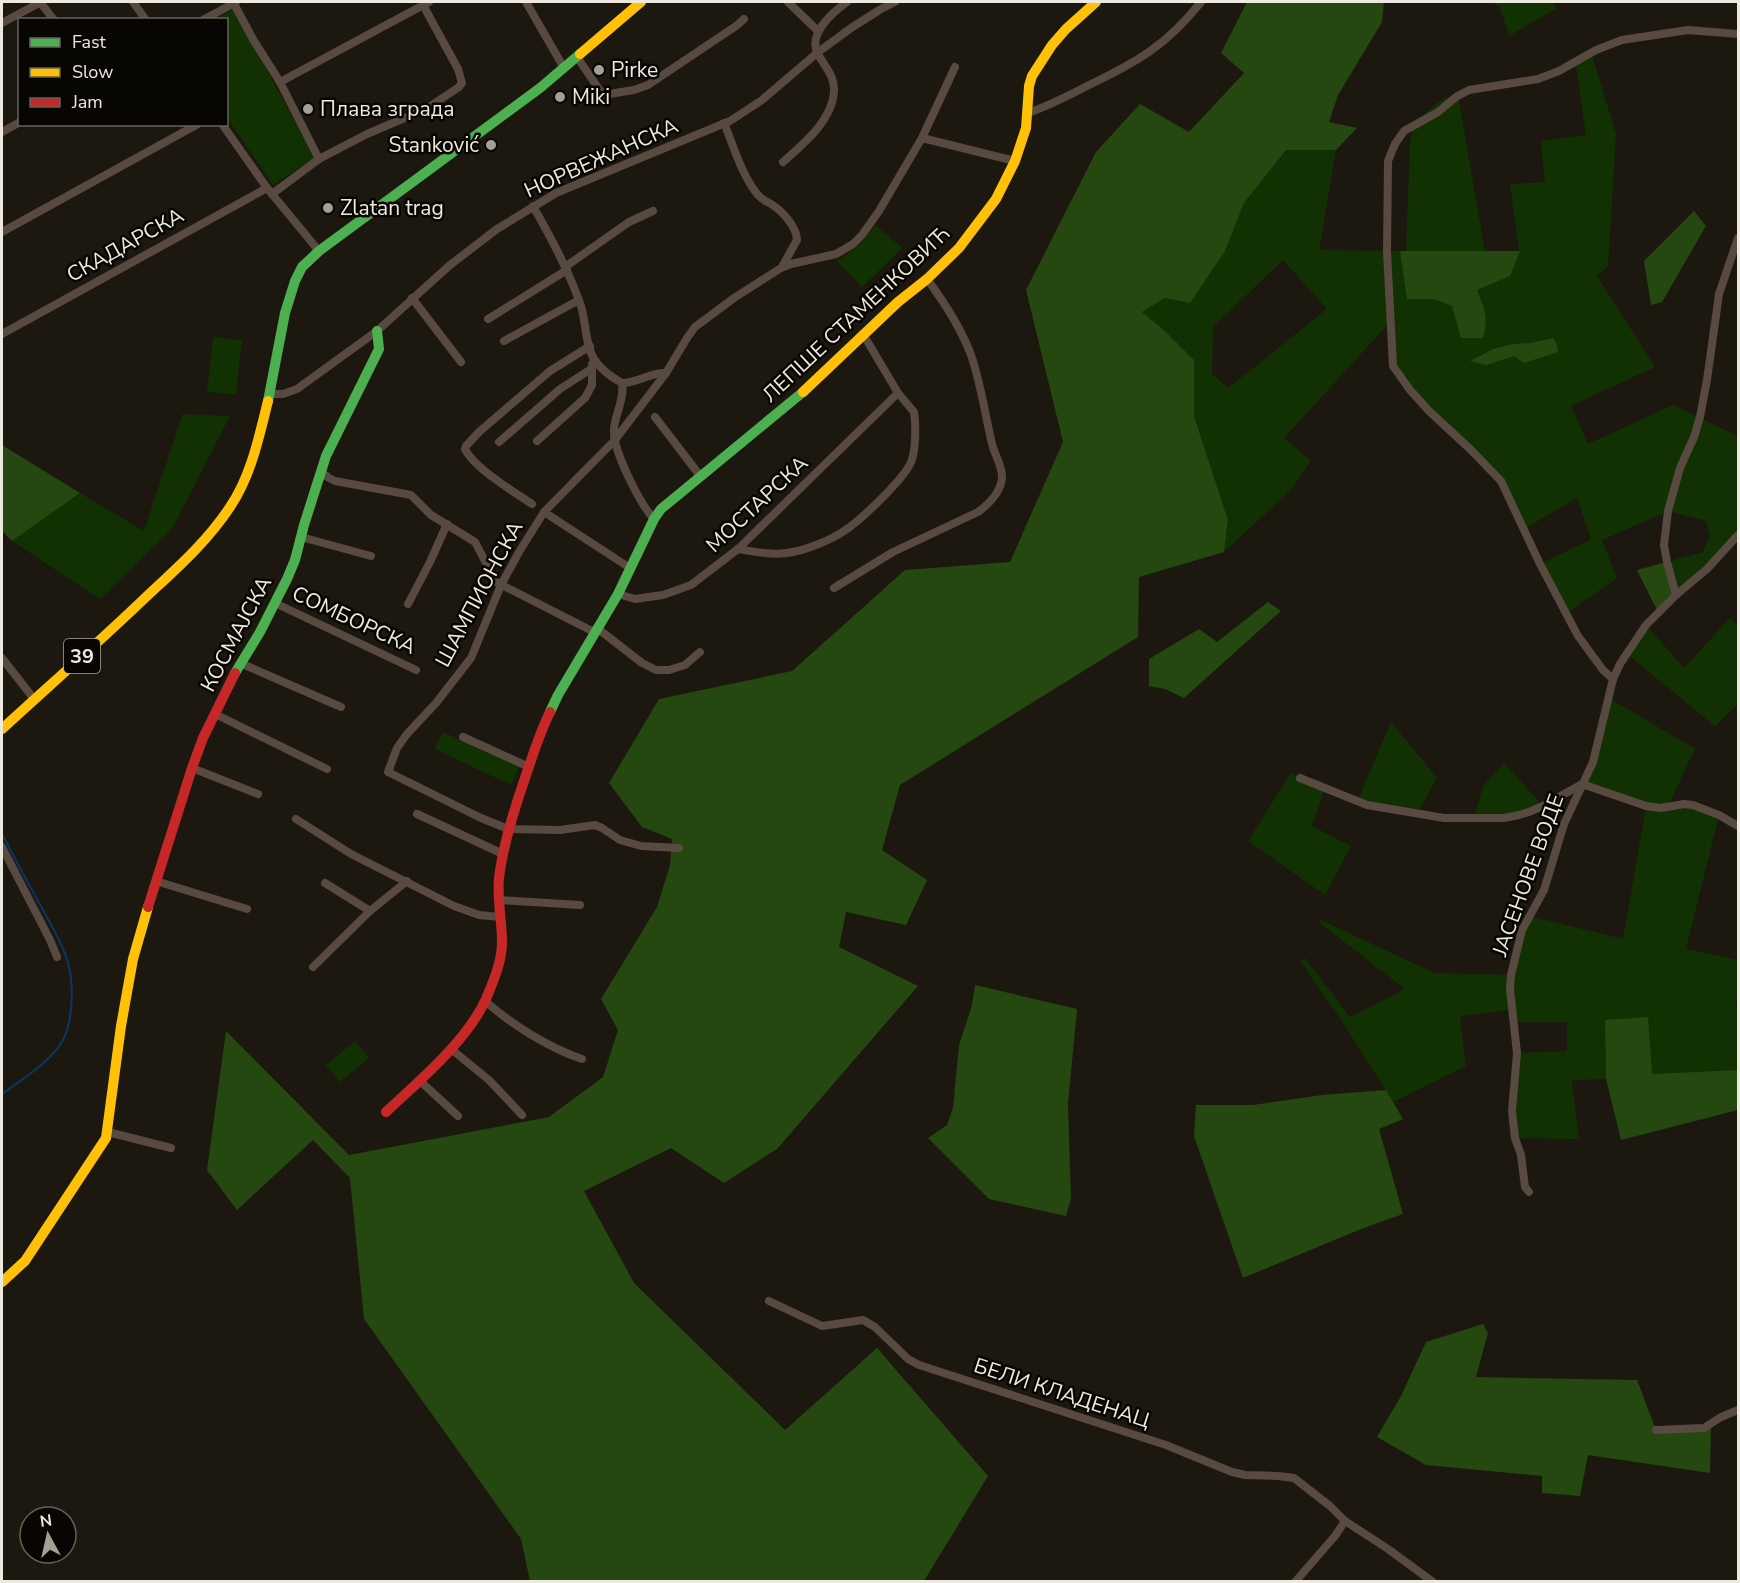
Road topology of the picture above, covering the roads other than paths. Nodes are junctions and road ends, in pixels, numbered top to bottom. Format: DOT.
graph roads {
  1 [pos="41,2"];
  2 [pos="134,2"];
  3 [pos="234,2"];
  4 [pos="526,2"];
  5 [pos="641,2"];
  6 [pos="788,2"];
  7 [pos="848,2"];
  8 [pos="896,2"];
  9 [pos="1095,2"];
  10 [pos="1201,2"];
  11 [pos="426,3"];
  12 [pos="53,18"];
  13 [pos="146,18"];
  14 [pos="206,18"];
  15 [pos="744,19"];
  16 [pos="2,23"];
  17 [pos="818,31"];
  18 [pos="1738,34"];
  19 [pos="817,52"];
  20 [pos="577,57"];
  21 [pos="955,67"];
  22 [pos="564,68"];
  23 [pos="280,82"];
  24 [pos="1028,113"];
  25 [pos="18,123"];
  26 [pos="724,123"];
  27 [pos="194,126"];
  28 [pos="223,126"];
  29 [pos="2,132"];
  30 [pos="922,138"];
  31 [pos="320,159"];
  32 [pos="1015,161"];
  33 [pos="783,162"];
  34 [pos="270,191"];
  35 [pos="533,206"];
  36 [pos="653,211"];
  37 [pos="2,232"];
  38 [pos="1738,238"];
  39 [pos="319,251"];
  40 [pos="566,268"];
  41 [pos="781,268"];
  42 [pos="927,279"];
  43 [pos="412,298"];
  44 [pos="579,300"];
  45 [pos="488,320"];
  46 [pos="377,331"];
  47 [pos="2,334"];
  48 [pos="863,334"];
  49 [pos="504,340"];
  50 [pos="590,346"];
  51 [pos="594,358"];
  52 [pos="461,362"];
  53 [pos="591,369"];
  54 [pos="666,373"];
  55 [pos="622,383"];
  56 [pos="898,393"];
  57 [pos="270,394"];
  58 [pos="655,417"];
  59 [pos="537,441"];
  60 [pos="614,441"];
  61 [pos="499,442"];
  62 [pos="321,472"];
  63 [pos="701,477"];
  64 [pos="532,504"];
  65 [pos="544,512"];
  66 [pos="654,519"];
  67 [pos="447,524"];
  68 [pos="1738,535"];
  69 [pos="302,537"];
  70 [pos="738,549"];
  71 [pos="371,556"];
  72 [pos="630,568"];
  73 [pos="501,585"];
  74 [pos="834,588"];
  75 [pos="618,594"];
  76 [pos="1677,595"];
  77 [pos="275,603"];
  78 [pos="408,604"];
  79 [pos="596,630"];
  80 [pos="700,652"];
  81 [pos="2,658"];
  82 [pos="240,663"];
  83 [pos="417,670"];
  84 [pos="1612,679"];
  85 [pos="34,699"];
  86 [pos="341,707"];
  87 [pos="215,714"];
  88 [pos="2,729"];
  89 [pos="463,737"];
  90 [pos="529,767"];
  91 [pos="192,768"];
  92 [pos="327,768"];
  93 [pos="1300,778"];
  94 [pos="1582,784"];
  95 [pos="258,794"];
  96 [pos="417,814"];
  97 [pos="296,819"];
  98 [pos="1738,826"];
  99 [pos="508,829"];
  100 [pos="2,848"];
  101 [pos="679,848"];
  102 [pos="503,854"];
  103 [pos="156,881"];
  104 [pos="407,881"];
  105 [pos="325,883"];
  106 [pos="499,900"];
  107 [pos="580,904"];
  108 [pos="247,909"];
  109 [pos="370,911"];
  110 [pos="500,916"];
  111 [pos="57,957"];
  112 [pos="313,968"];
  113 [pos="485,1001"];
  114 [pos="451,1049"];
  115 [pos="582,1059"];
  116 [pos="419,1080"];
  117 [pos="386,1112"];
  118 [pos="522,1115"];
  119 [pos="458,1116"];
  120 [pos="108,1132"];
  121 [pos="171,1148"];
  122 [pos="1529,1192"];
  123 [pos="2,1282"];
  124 [pos="769,1301"];
  125 [pos="1738,1410"];
  126 [pos="1656,1430"];
  127 [pos="1345,1521"];
  128 [pos="1295,1581"];
  129 [pos="1433,1581"];
  1 -- 12 [label="street"];
  1 -- 16 [label="street"];
  2 -- 13 [label="street"];
  3 -- 14 [label="street"];
  3 -- 23 [label="street"];
  4 -- 22 [label="street"];
  5 -- 20 [label="street, 39"];
  6 -- 17 [label="street"];
  7 -- 17 [label="street"];
  8 -- 19 [label="street, НОРВЕЖАНСКА"];
  9 -- 24 [label="street, ЛЕПШЕ СТАМЕНКОВИЋ"];
  10 -- 24 [label="street"];
  11 -- 23 [label="street"];
  11 -- 31 [label="street, СКАДАРСКА"];
  15 -- 20 [label="street"];
  17 -- 19 [label="street"];
  18 -- 84 [label="street"];
  19 -- 26 [label="street, НОРВЕЖАНСКА"];
  19 -- 33 [label="street"];
  20 -- 22 [label="street, 39"];
  21 -- 30 [label="street"];
  22 -- 39 [label="street, 39"];
  23 -- 31 [label="street"];
  24 -- 32 [label="street, ЛЕПШЕ СТАМЕНКОВИЋ"];
  25 -- 29 [label="street"];
  26 -- 35 [label="street, НОРВЕЖАНСКА"];
  26 -- 41 [label="street"];
  27 -- 37 [label="street"];
  28 -- 34 [label="street"];
  30 -- 32 [label="street"];
  30 -- 41 [label="street"];
  31 -- 34 [label="street, СКАДАРСКА"];
  32 -- 42 [label="street, ЛЕПШЕ СТАМЕНКОВИЋ"];
  34 -- 39 [label="street"];
  34 -- 47 [label="street, СКАДАРСКА"];
  35 -- 40 [label="street"];
  35 -- 43 [label="street, НОРВЕЖАНСКА"];
  36 -- 40 [label="street"];
  38 -- 76 [label="street"];
  39 -- 57 [label="street, 39"];
  40 -- 44 [label="street"];
  40 -- 45 [label="street"];
  41 -- 54 [label="street, ШАМПИОНСКА"];
  42 -- 48 [label="street, ЛЕПШЕ СТАМЕНКОВИЋ"];
  42 -- 74 [label="street"];
  43 -- 46 [label="street, НОРВЕЖАНСКА"];
  43 -- 52 [label="street"];
  44 -- 49 [label="street"];
  44 -- 50 [label="street"];
  46 -- 57 [label="street, НОРВЕЖАНСКА"];
  46 -- 62 [label="street, КОСМАЈСКА"];
  48 -- 56 [label="street"];
  48 -- 63 [label="street, ЛЕПШЕ СТАМЕНКОВИЋ"];
  50 -- 51 [label="street"];
  50 -- 64 [label="street"];
  51 -- 53 [label="street"];
  51 -- 55 [label="street"];
  53 -- 59 [label="street"];
  53 -- 61 [label="street"];
  54 -- 55 [label="street"];
  54 -- 60 [label="street, ШАМПИОНСКА"];
  55 -- 60 [label="street"];
  56 -- 70 [label="street, МОСТАРСКА"];
  56 -- 70 [label="street"];
  57 -- 85 [label="street, 39"];
  58 -- 63 [label="street"];
  60 -- 65 [label="street, ШАМПИОНСКА"];
  60 -- 66 [label="street"];
  62 -- 67 [label="street"];
  62 -- 69 [label="street, КОСМАЈСКА"];
  63 -- 66 [label="street, ЛЕПШЕ СТАМЕНКОВИЋ"];
  65 -- 72 [label="street"];
  65 -- 73 [label="street, ШАМПИОНСКА"];
  66 -- 72 [label="street, ЛЕПШЕ СТАМЕНКОВИЋ"];
  67 -- 73 [label="street"];
  67 -- 78 [label="street"];
  68 -- 76 [label="street, ЈАСЕНОВЕ ВОДЕ"];
  69 -- 71 [label="street"];
  69 -- 77 [label="street, КОСМАЈСКА"];
  70 -- 75 [label="street, МОСТАРСКА"];
  72 -- 75 [label="street, ЛЕПШЕ СТАМЕНКОВИЋ"];
  73 -- 79 [label="street"];
  73 -- 99 [label="street, ШАМПИОНСКА"];
  75 -- 79 [label="street, ЛЕПШЕ СТАМЕНКОВИЋ"];
  76 -- 84 [label="street, ЈАСЕНОВЕ ВОДЕ"];
  77 -- 82 [label="street, КОСМАЈСКА"];
  77 -- 83 [label="street, СОМБОРСКА"];
  79 -- 80 [label="street"];
  79 -- 90 [label="street, ЛЕПШЕ СТАМЕНКОВИЋ"];
  81 -- 85 [label="street"];
  82 -- 86 [label="street"];
  82 -- 87 [label="street, КОСМАЈСКА"];
  84 -- 94 [label="street, ЈАСЕНОВЕ ВОДЕ"];
  85 -- 88 [label="street, 39"];
  87 -- 91 [label="street, КОСМАЈСКА"];
  87 -- 92 [label="street"];
  89 -- 90 [label="street"];
  90 -- 99 [label="street, ЛЕПШЕ СТАМЕНКОВИЋ"];
  91 -- 95 [label="street"];
  91 -- 103 [label="street, КОСМАЈСКА"];
  93 -- 94 [label="street"];
  94 -- 98 [label="street"];
  94 -- 122 [label="street, ЈАСЕНОВЕ ВОДЕ"];
  96 -- 102 [label="street"];
  97 -- 104 [label="street"];
  99 -- 101 [label="street"];
  99 -- 102 [label="street, ЛЕПШЕ СТАМЕНКОВИЋ"];
  100 -- 111 [label="street"];
  102 -- 106 [label="street, ЛЕПШЕ СТАМЕНКОВИЋ"];
  103 -- 108 [label="street"];
  103 -- 120 [label="street, КОСМАЈСКА"];
  104 -- 109 [label="street"];
  104 -- 110 [label="street"];
  105 -- 109 [label="street"];
  106 -- 107 [label="street"];
  106 -- 110 [label="street, ЛЕПШЕ СТАМЕНКОВИЋ"];
  109 -- 112 [label="street"];
  110 -- 113 [label="street, ЛЕПШЕ СТАМЕНКОВИЋ"];
  113 -- 114 [label="street, ЛЕПШЕ СТАМЕНКОВИЋ"];
  113 -- 115 [label="street"];
  114 -- 116 [label="street, ЛЕПШЕ СТАМЕНКОВИЋ"];
  114 -- 118 [label="street"];
  116 -- 117 [label="street, ЛЕПШЕ СТАМЕНКОВИЋ"];
  116 -- 119 [label="street"];
  120 -- 121 [label="street"];
  120 -- 123 [label="street"];
  124 -- 127 [label="street, БЕЛИ КЛАДЕНАЦ"];
  125 -- 126 [label="street"];
  127 -- 128 [label="street"];
  127 -- 129 [label="street, БЕЛИ КЛАДЕНАЦ"];
}
